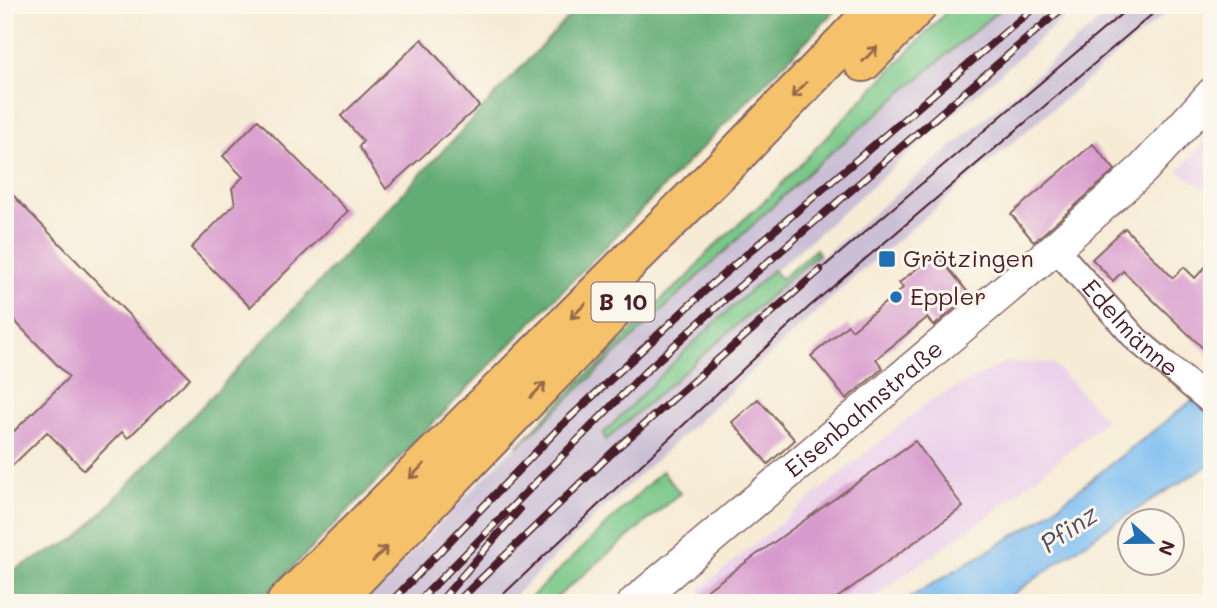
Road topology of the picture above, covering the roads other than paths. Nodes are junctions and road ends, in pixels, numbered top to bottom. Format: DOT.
graph roads {
  1 [pos="880,5"];
  2 [pos="918,5"];
  3 [pos="1212,94"];
  4 [pos="1055,247"];
  5 [pos="1203,396"];
  6 [pos="286,603"];
  7 [pos="332,603"];
  8 [pos="634,603"];
  1 -- 6 [label="highway, B 10, one-way"];
  7 -- 2 [label="highway, B 10, one-way"];
  3 -- 4 [label="street, Eisenbahnstraße"];
  4 -- 5 [label="street, Edelmänne"];
  4 -- 8 [label="street, Eisenbahnstraße"];
}
